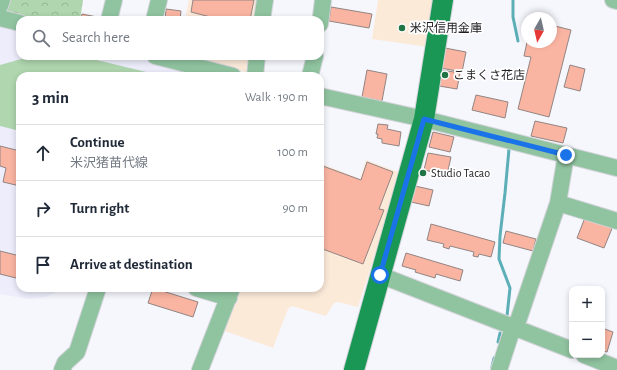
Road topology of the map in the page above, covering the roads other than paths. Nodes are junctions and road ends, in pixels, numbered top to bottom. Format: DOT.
graph roads {
  1 [pos="2,0"];
  2 [pos="114,0"];
  3 [pos="159,0"];
  4 [pos="265,0"];
  5 [pos="323,0"];
  6 [pos="443,0"];
  7 [pos="613,0"];
  8 [pos="617,1"];
  9 [pos="0,6"];
  10 [pos="110,16"];
  11 [pos="155,16"];
  12 [pos="263,16"];
  13 [pos="321,16"];
  14 [pos="0,18"];
  15 [pos="16,22"];
  16 [pos="171,60"];
  17 [pos="257,60"];
  18 [pos="315,60"];
  19 [pos="217,72"];
  20 [pos="255,72"];
  21 [pos="311,72"];
  22 [pos="324,97"];
  23 [pos="424,119"];
  24 [pos="566,155"];
  25 [pos="617,168"];
  26 [pos="558,203"];
  27 [pos="617,221"];
  28 [pos="380,275"];
  29 [pos="97,292"];
  30 [pos="230,293"];
  31 [pos="513,327"];
  32 [pos="569,349"];
  33 [pos="592,358"];
  34 [pos="617,368"];
  35 [pos="62,370"];
  36 [pos="200,370"];
  37 [pos="354,370"];
  38 [pos="499,370"];
  1 -- 9 [label="street"];
  2 -- 10 [label="street"];
  3 -- 11 [label="street"];
  4 -- 12 [label="street"];
  5 -- 13 [label="street"];
  6 -- 23 [label="main road"];
  7 -- 8 [label="street"];
  14 -- 15 [label="street"];
  16 -- 19 [label="street"];
  17 -- 20 [label="street"];
  18 -- 21 [label="street"];
  22 -- 23 [label="street"];
  23 -- 24 [label="street"];
  23 -- 28 [label="main road"];
  24 -- 25 [label="street"];
  24 -- 26 [label="street"];
  26 -- 27 [label="street"];
  26 -- 31 [label="street"];
  28 -- 31 [label="street"];
  28 -- 37 [label="main road"];
  29 -- 35 [label="street"];
  30 -- 36 [label="street"];
  31 -- 32 [label="street"];
  31 -- 38 [label="street"];
  33 -- 34 [label="street"];
}
